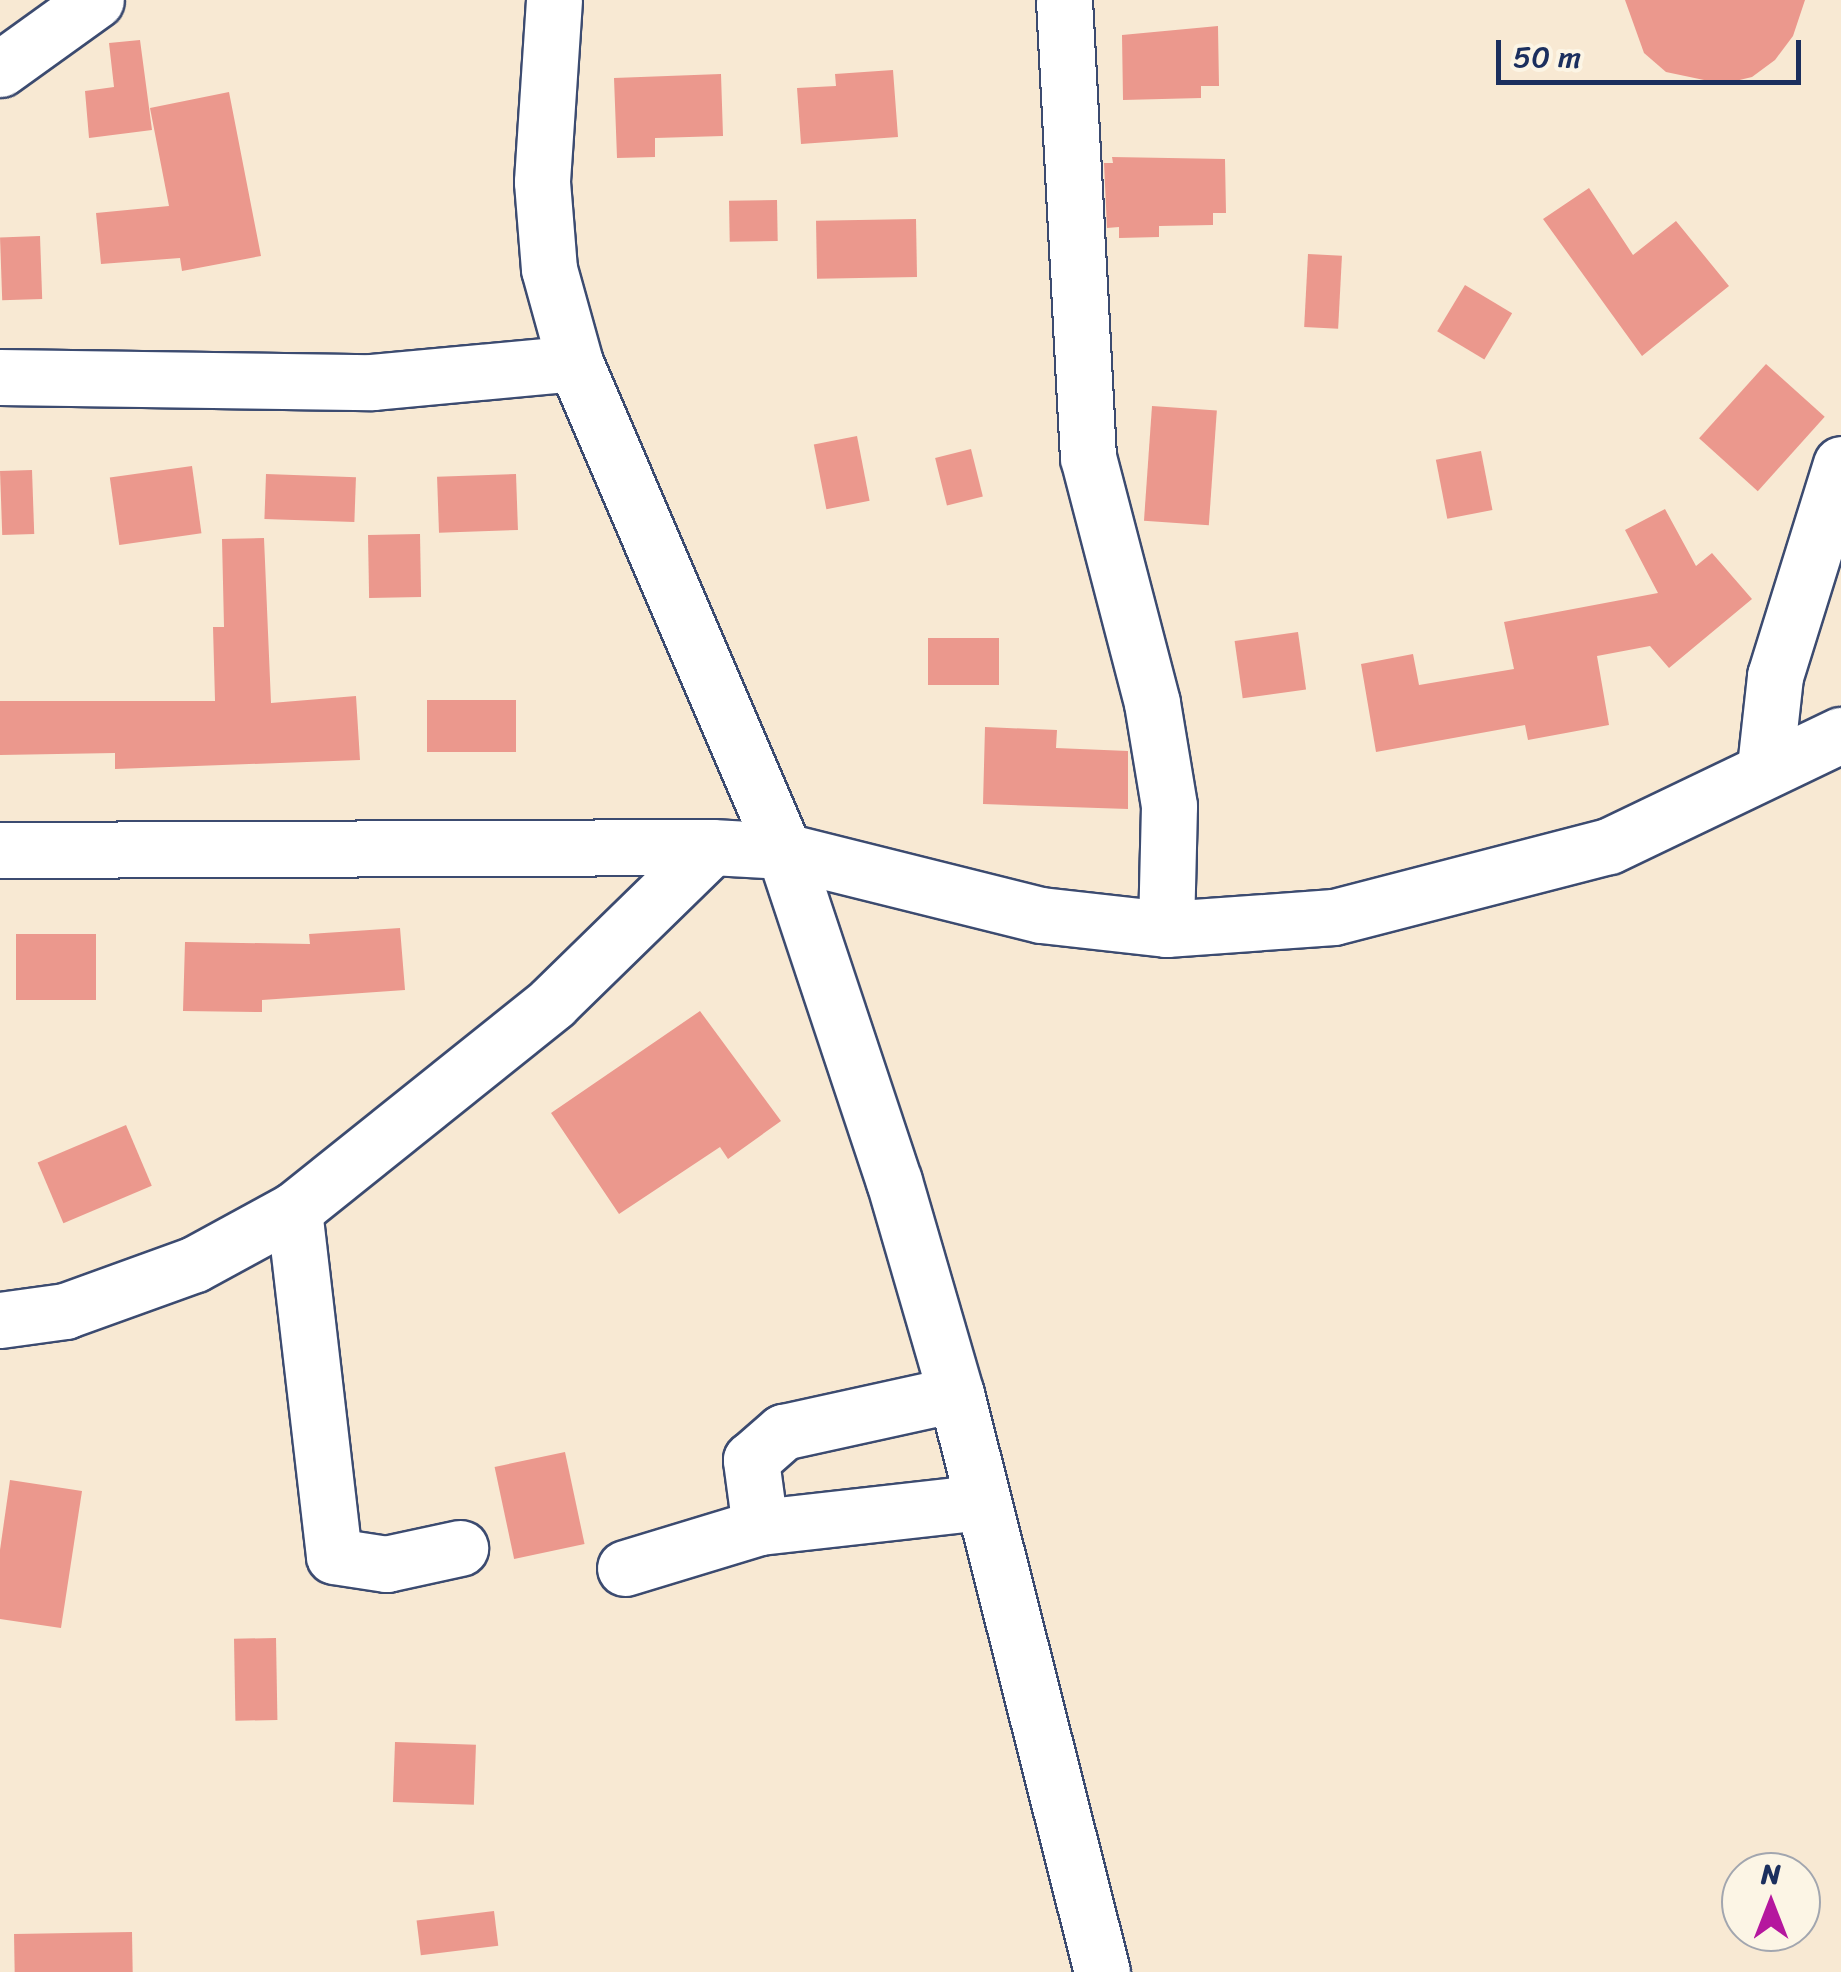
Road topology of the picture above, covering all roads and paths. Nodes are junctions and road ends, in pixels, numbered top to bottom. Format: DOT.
graph roads {
  1 [pos="96,0"];
  2 [pos="554,0"];
  3 [pos="1064,0"];
  4 [pos="0,69"];
  5 [pos="575,363"];
  6 [pos="0,377"];
  7 [pos="1841,464"];
  8 [pos="1841,736"];
  9 [pos="1765,767"];
  10 [pos="712,847"];
  11 [pos="0,850"];
  12 [pos="784,852"];
  13 [pos="1166,929"];
  14 [pos="294,1210"];
  15 [pos="0,1320"];
  16 [pos="956,1394"];
  17 [pos="983,1502"];
  18 [pos="760,1527"];
  19 [pos="460,1548"];
  20 [pos="625,1568"];
  21 [pos="1102,1972"];
  1 -- 4 [label="street"];
  2 -- 5 [label="street"];
  3 -- 13 [label="street"];
  5 -- 6 [label="street"];
  5 -- 12 [label="street"];
  7 -- 9 [label="street"];
  8 -- 9 [label="street"];
  9 -- 13 [label="street"];
  10 -- 11 [label="street"];
  10 -- 12 [label="street"];
  10 -- 14 [label="street"];
  12 -- 13 [label="street"];
  12 -- 16 [label="street"];
  14 -- 15 [label="street"];
  14 -- 19 [label="street"];
  16 -- 17 [label="street"];
  16 -- 18 [label="street"];
  17 -- 18 [label="street"];
  17 -- 21 [label="street"];
  18 -- 20 [label="street"];
}
